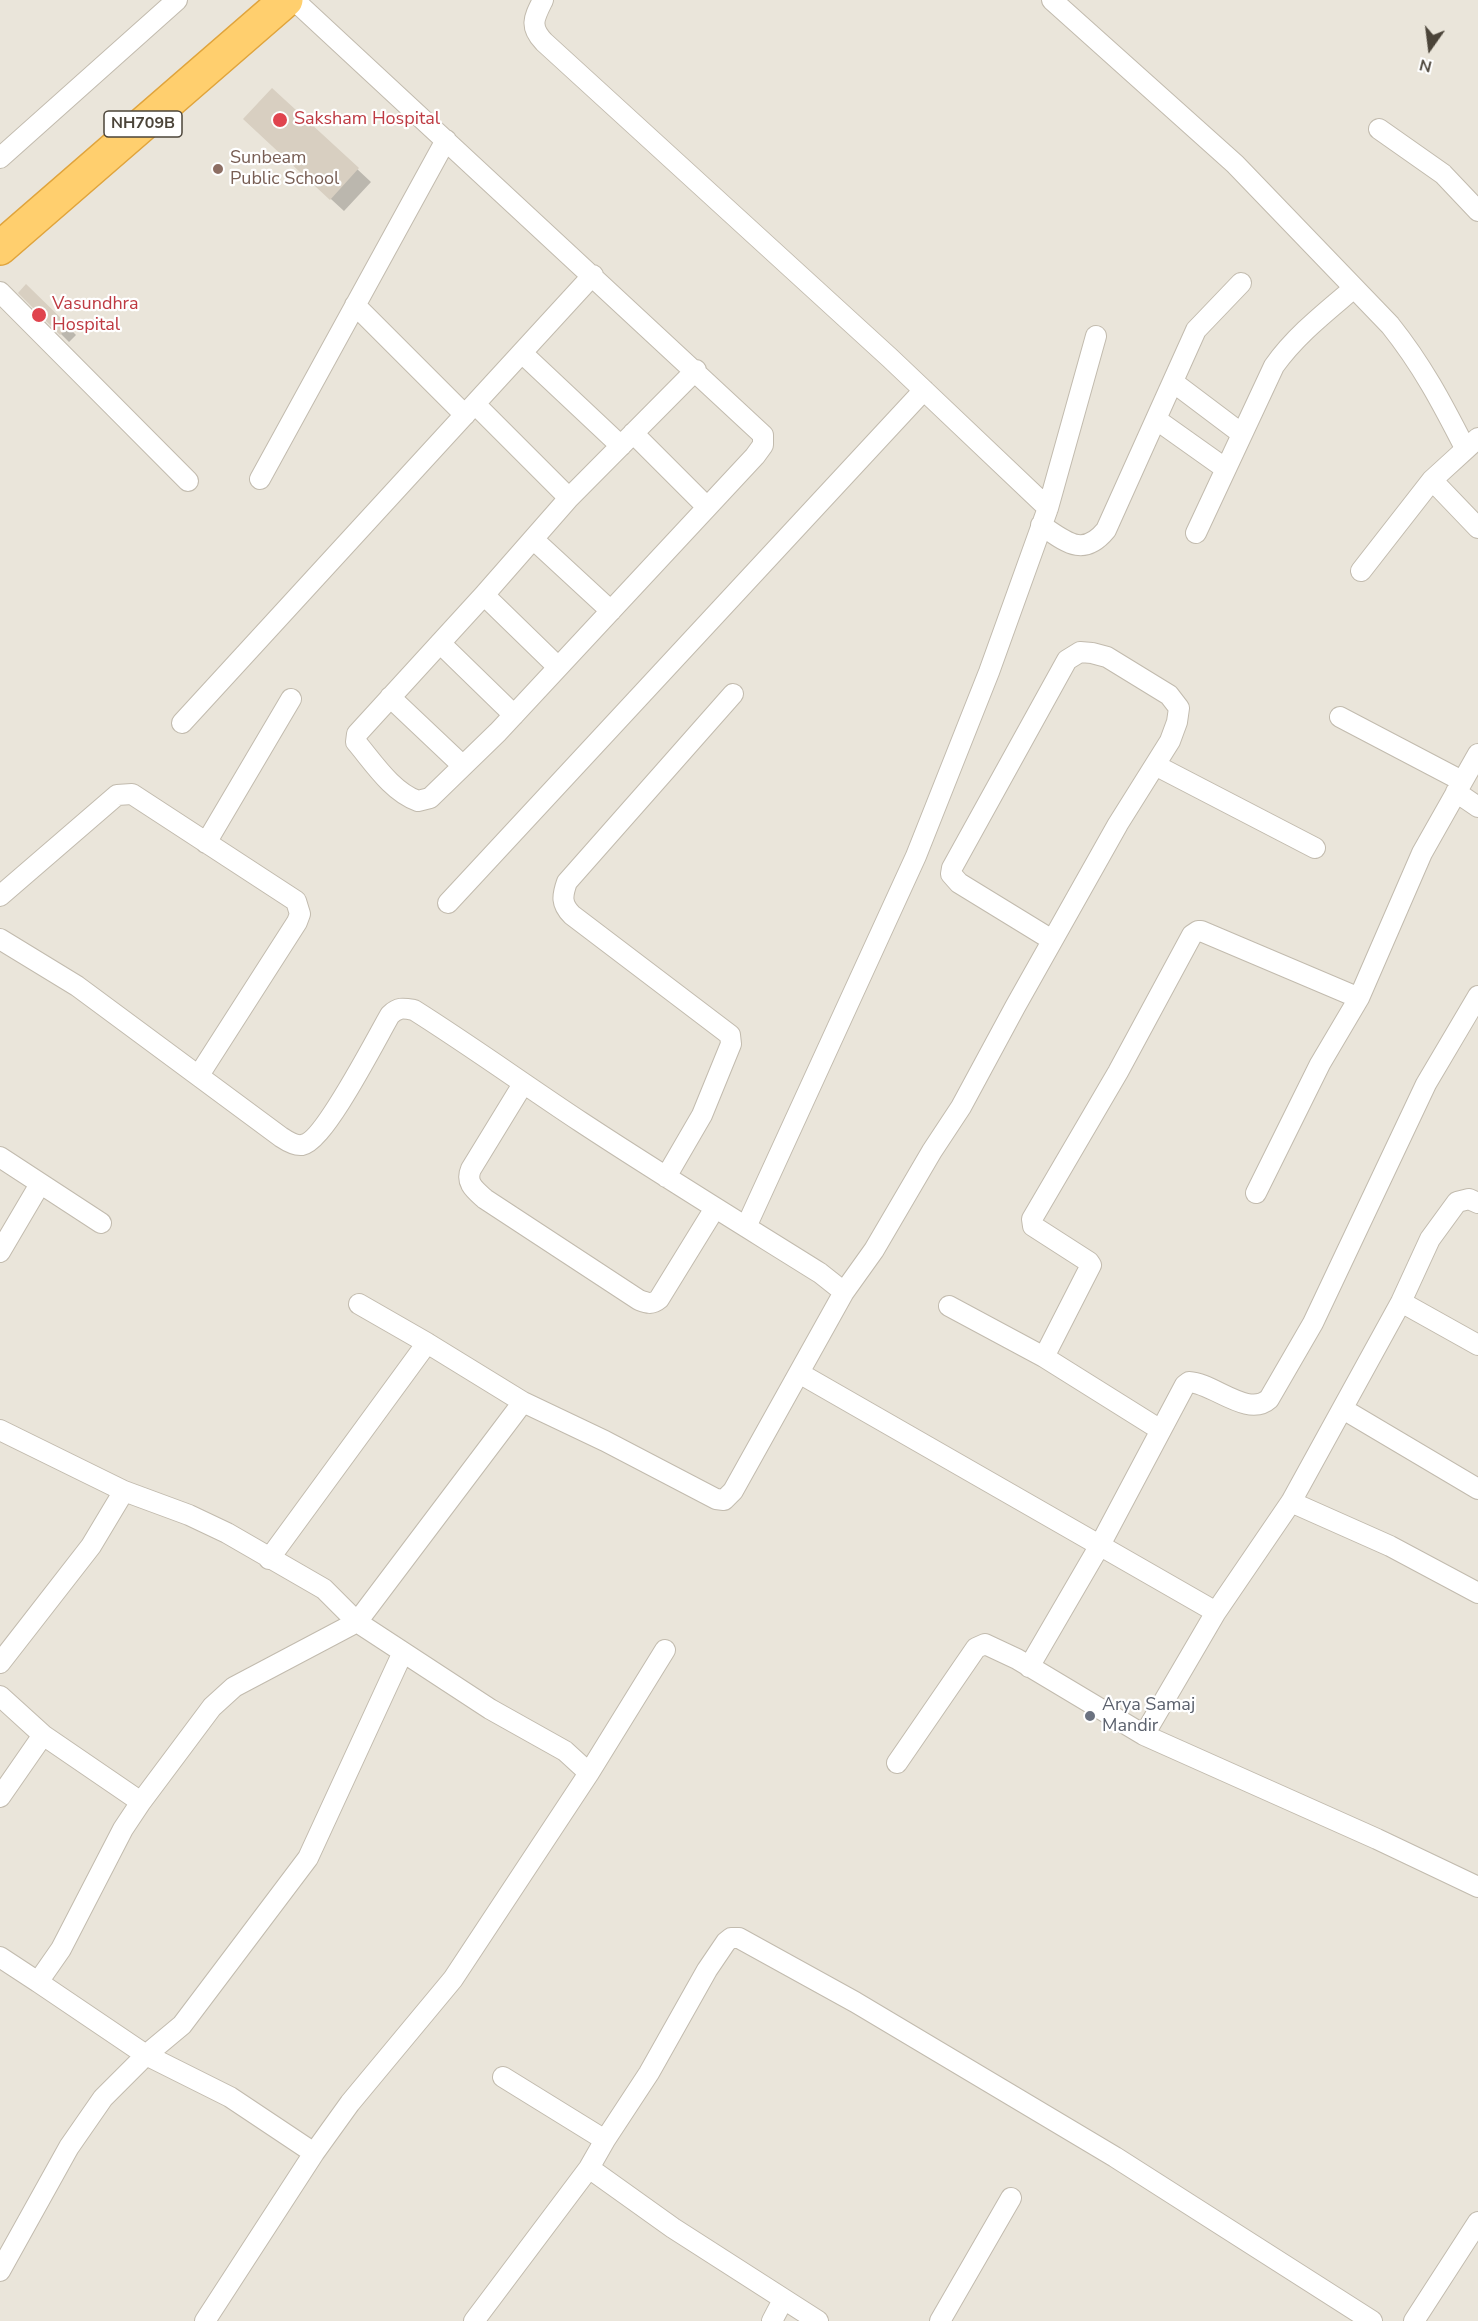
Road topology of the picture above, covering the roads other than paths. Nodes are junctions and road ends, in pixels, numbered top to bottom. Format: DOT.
graph roads {
  1 [pos="177,0"];
  2 [pos="253,0"];
  3 [pos="286,0"];
  4 [pos="294,0"];
  5 [pos="543,0"];
  6 [pos="1052,0"];
  7 [pos="1379,129"];
  8 [pos="446,140"];
  9 [pos="0,158"];
  10 [pos="1478,211"];
  11 [pos="0,218"];
  12 [pos="0,248"];
  13 [pos="593,275"];
  14 [pos="1241,283"];
  15 [pos="1354,288"];
  16 [pos="0,292"];
  17 [pos="355,305"];
  18 [pos="1096,336"];
  19 [pos="522,353"];
  20 [pos="696,370"];
  21 [pos="1173,382"];
  22 [pos="924,390"];
  23 [pos="470,409"];
  24 [pos="1157,420"];
  25 [pos="1242,434"];
  26 [pos="627,439"];
  27 [pos="1472,443"];
  28 [pos="1226,469"];
  29 [pos="260,479"];
  30 [pos="188,480"];
  31 [pos="1432,480"];
  32 [pos="569,498"];
  33 [pos="707,507"];
  34 [pos="1044,517"];
  35 [pos="1478,528"];
  36 [pos="1196,533"];
  37 [pos="533,539"];
  38 [pos="1361,571"];
  39 [pos="484,596"];
  40 [pos="611,611"];
  41 [pos="440,643"];
  42 [pos="558,667"];
  43 [pos="733,694"];
  44 [pos="390,697"];
  45 [pos="291,699"];
  46 [pos="514,715"];
  47 [pos="1340,717"];
  48 [pos="182,723"];
  49 [pos="1478,754"];
  50 [pos="1155,765"];
  51 [pos="463,766"];
  52 [pos="1459,786"];
  53 [pos="1478,807"];
  54 [pos="206,843"];
  55 [pos="1315,848"];
  56 [pos="0,896"];
  57 [pos="448,903"];
  58 [pos="0,939"];
  59 [pos="1052,940"];
  60 [pos="1478,996"];
  61 [pos="1359,998"];
  62 [pos="199,1075"];
  63 [pos="523,1084"];
  64 [pos="0,1157"];
  65 [pos="666,1177"];
  66 [pos="40,1184"];
  67 [pos="1256,1193"];
  68 [pos="1478,1203"];
  69 [pos="715,1208"];
  70 [pos="101,1223"];
  71 [pos="746,1227"];
  72 [pos="0,1252"];
  73 [pos="843,1292"];
  74 [pos="1401,1302"];
  75 [pos="359,1304"];
  76 [pos="949,1306"];
  77 [pos="427,1343"];
  78 [pos="1478,1345"];
  79 [pos="1044,1357"];
  80 [pos="799,1373"];
  81 [pos="523,1402"];
  82 [pos="1343,1409"];
  83 [pos="1159,1429"];
  84 [pos="0,1430"];
  85 [pos="1478,1489"];
  86 [pos="124,1491"];
  87 [pos="1290,1502"];
  88 [pos="1100,1545"];
  89 [pos="269,1558"];
  90 [pos="1478,1593"];
  91 [pos="1216,1612"];
  92 [pos="357,1622"];
  93 [pos="664,1650"];
  94 [pos="403,1652"];
  95 [pos="0,1663"];
  96 [pos="1029,1667"];
  97 [pos="0,1696"];
  98 [pos="43,1735"];
  99 [pos="1144,1735"];
  100 [pos="897,1763"];
  101 [pos="589,1773"];
  102 [pos="0,1797"];
  103 [pos="141,1802"];
  104 [pos="1478,1887"];
  105 [pos="0,1957"];
  106 [pos="38,1982"];
  107 [pos="146,2055"];
  108 [pos="503,2078"];
  109 [pos="605,2140"];
  110 [pos="314,2153"];
  111 [pos="589,2168"];
  112 [pos="1011,2198"];
  113 [pos="1478,2222"];
  114 [pos="0,2271"];
  115 [pos="783,2300"];
  116 [pos="1349,2316"];
  117 [pos="205,2321"];
  118 [pos="474,2321"];
  119 [pos="772,2321"];
  120 [pos="818,2321"];
  121 [pos="940,2321"];
  122 [pos="1372,2321"];
  123 [pos="1414,2321"];
  1 -- 9 [label="street"];
  2 -- 11 [label="highway, NH709B"];
  3 -- 12 [label="highway, NH709B"];
  4 -- 8 [label="street"];
  5 -- 22 [label="street"];
  6 -- 15 [label="street"];
  7 -- 10 [label="street"];
  8 -- 13 [label="street"];
  8 -- 17 [label="street"];
  13 -- 19 [label="street"];
  13 -- 20 [label="street"];
  14 -- 21 [label="street"];
  15 -- 25 [label="street"];
  15 -- 27 [label="street"];
  16 -- 30 [label="street"];
  17 -- 23 [label="street"];
  17 -- 29 [label="street"];
  18 -- 34 [label="street"];
  19 -- 23 [label="street"];
  19 -- 26 [label="street"];
  20 -- 26 [label="street"];
  20 -- 33 [label="street"];
  21 -- 24 [label="street"];
  21 -- 25 [label="street"];
  22 -- 34 [label="street"];
  22 -- 57 [label="street"];
  23 -- 32 [label="street"];
  23 -- 48 [label="street"];
  24 -- 28 [label="street"];
  24 -- 34 [label="street"];
  25 -- 28 [label="street"];
  26 -- 32 [label="street"];
  26 -- 33 [label="street"];
  27 -- 31 [label="street"];
  28 -- 36 [label="street"];
  31 -- 35 [label="street"];
  31 -- 38 [label="street"];
  32 -- 37 [label="street"];
  33 -- 40 [label="street"];
  34 -- 71 [label="street"];
  37 -- 39 [label="street"];
  37 -- 40 [label="street"];
  39 -- 41 [label="street"];
  39 -- 42 [label="street"];
  40 -- 42 [label="street"];
  41 -- 44 [label="street"];
  41 -- 46 [label="street"];
  42 -- 46 [label="street"];
  43 -- 65 [label="street"];
  44 -- 51 [label="street"];
  44 -- 51 [label="street"];
  45 -- 54 [label="street"];
  46 -- 51 [label="street"];
  47 -- 52 [label="street"];
  49 -- 52 [label="street"];
  50 -- 55 [label="street"];
  50 -- 59 [label="street"];
  50 -- 59 [label="street"];
  52 -- 53 [label="street"];
  52 -- 61 [label="street"];
  54 -- 56 [label="street"];
  54 -- 62 [label="street"];
  58 -- 62 [label="street"];
  59 -- 73 [label="street"];
  60 -- 83 [label="street"];
  61 -- 67 [label="street"];
  61 -- 79 [label="street"];
  62 -- 63 [label="street"];
  63 -- 65 [label="street"];
  63 -- 69 [label="street"];
  64 -- 66 [label="street"];
  65 -- 69 [label="street"];
  66 -- 70 [label="street"];
  66 -- 72 [label="street"];
  68 -- 74 [label="street"];
  69 -- 71 [label="street"];
  71 -- 73 [label="street"];
  73 -- 80 [label="street"];
  74 -- 78 [label="street"];
  74 -- 82 [label="street"];
  75 -- 77 [label="street"];
  76 -- 79 [label="street"];
  77 -- 81 [label="street"];
  77 -- 89 [label="street"];
  79 -- 83 [label="street"];
  80 -- 81 [label="street"];
  80 -- 88 [label="street"];
  81 -- 92 [label="street"];
  82 -- 85 [label="street"];
  82 -- 87 [label="street"];
  83 -- 88 [label="street"];
  84 -- 86 [label="street"];
  86 -- 89 [label="street"];
  86 -- 95 [label="street"];
  87 -- 90 [label="street"];
  87 -- 91 [label="street"];
  88 -- 91 [label="street"];
  88 -- 96 [label="street"];
  89 -- 92 [label="street"];
  91 -- 99 [label="street"];
  92 -- 94 [label="street"];
  92 -- 103 [label="street"];
  93 -- 101 [label="street"];
  94 -- 101 [label="street"];
  94 -- 107 [label="street"];
  96 -- 99 [label="street"];
  96 -- 100 [label="street"];
  97 -- 98 [label="street"];
  98 -- 102 [label="street"];
  98 -- 103 [label="street"];
  99 -- 104 [label="street"];
  101 -- 110 [label="street"];
  103 -- 106 [label="street"];
  105 -- 106 [label="street"];
  106 -- 107 [label="street"];
  107 -- 110 [label="street"];
  107 -- 114 [label="street"];
  108 -- 109 [label="street"];
  109 -- 111 [label="street"];
  109 -- 116 [label="street"];
  110 -- 117 [label="street"];
  111 -- 115 [label="street"];
  111 -- 118 [label="street"];
  112 -- 121 [label="street"];
  113 -- 123 [label="street"];
  115 -- 119 [label="street"];
  115 -- 120 [label="street"];
  116 -- 122 [label="street"];
}
